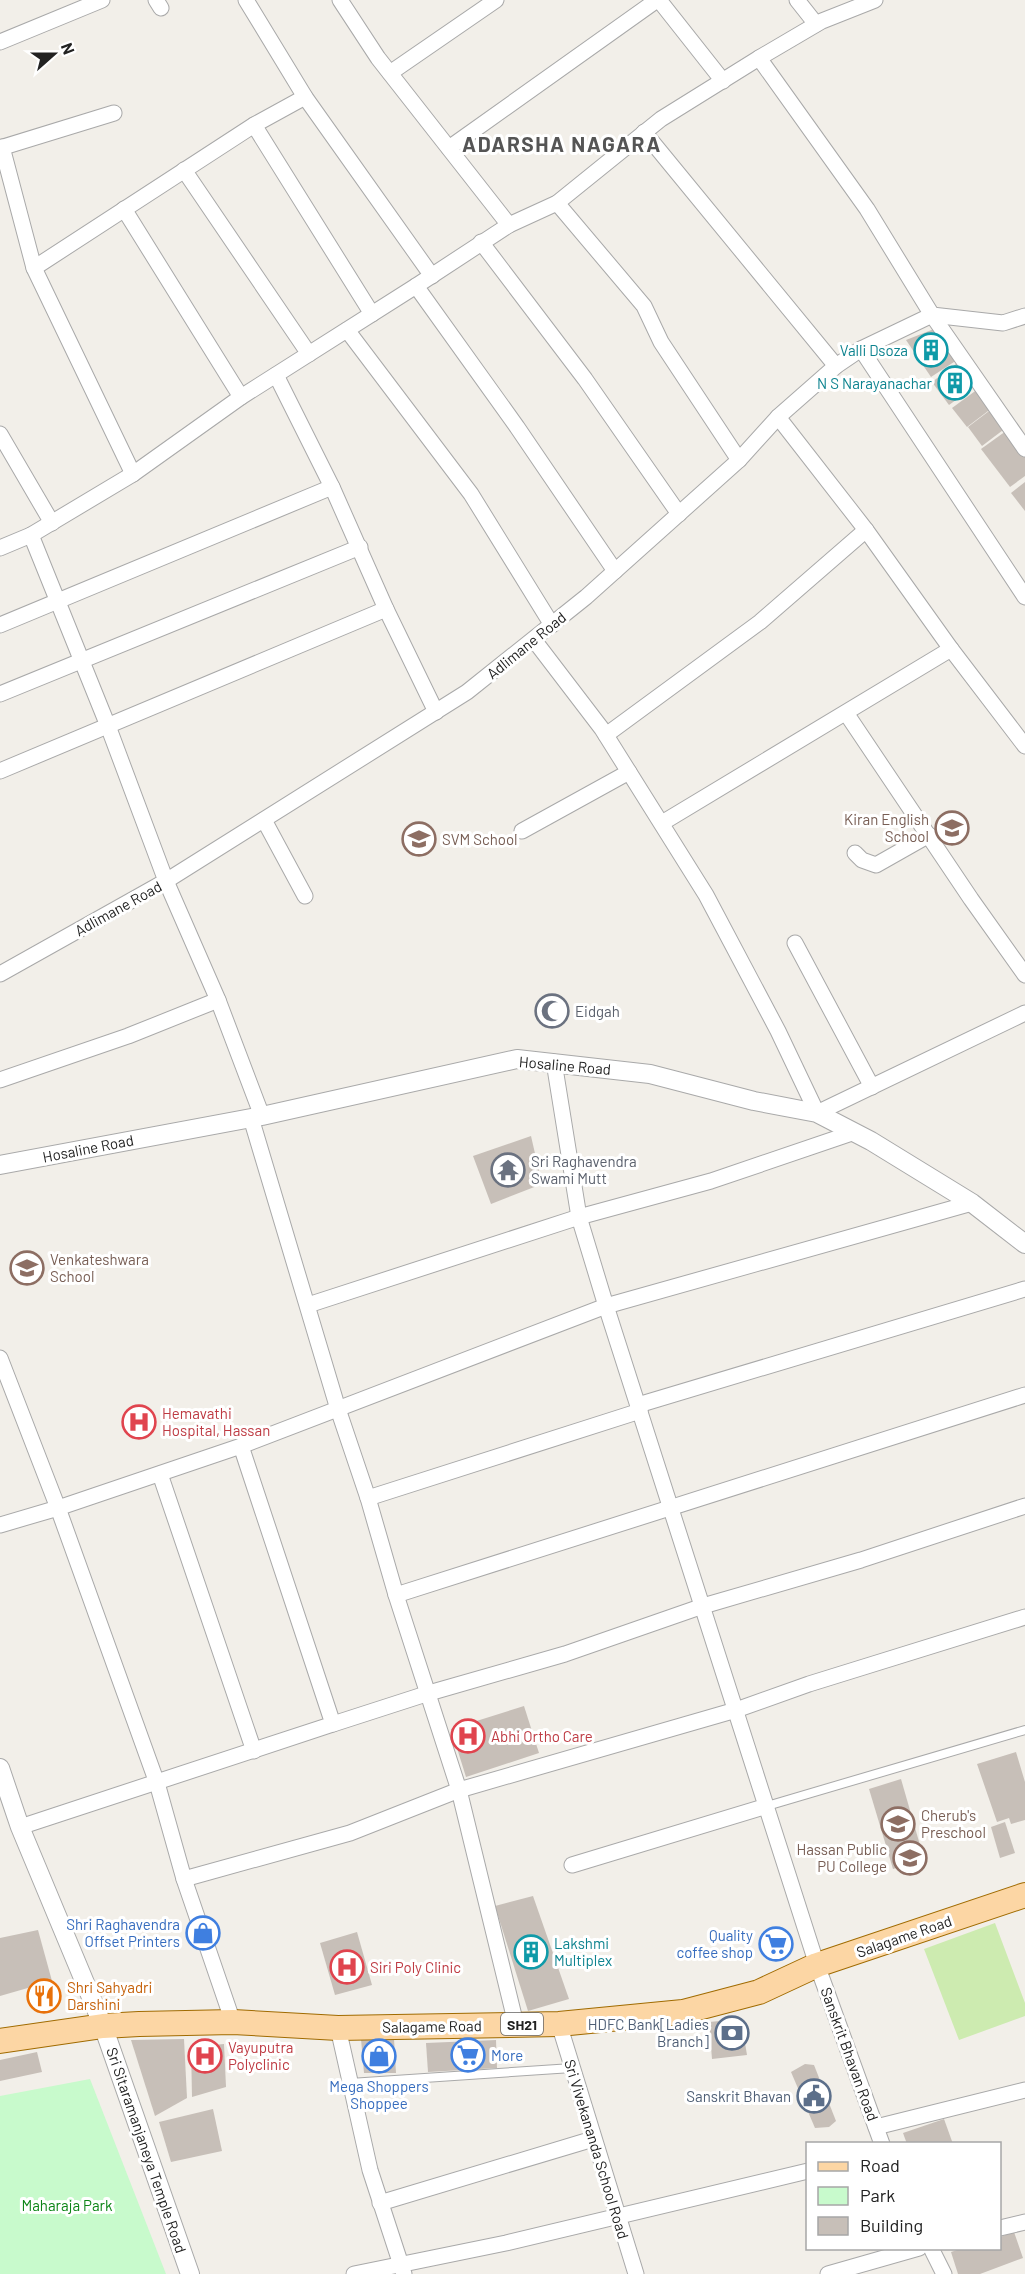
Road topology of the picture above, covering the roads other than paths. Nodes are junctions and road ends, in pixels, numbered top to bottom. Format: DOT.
graph roads {
  1 [pos="102,0"];
  2 [pos="246,0"];
  3 [pos="360,0"];
  4 [pos="496,0"];
  5 [pos="658,0"];
  6 [pos="797,0"];
  7 [pos="875,0"];
  8 [pos="343,4"];
  9 [pos="816,24"];
  10 [pos="0,42"];
  11 [pos="759,58"];
  12 [pos="390,73"];
  13 [pos="723,81"];
  14 [pos="305,97"];
  15 [pos="114,113"];
  16 [pos="254,125"];
  17 [pos="644,132"];
  18 [pos="1,148"];
  19 [pos="449,148"];
  20 [pos="184,171"];
  21 [pos="557,203"];
  22 [pos="124,209"];
  23 [pos="509,225"];
  24 [pos="481,242"];
  25 [pos="34,268"];
  26 [pos="432,276"];
  27 [pos="416,286"];
  28 [pos="372,314"];
  29 [pos="932,315"];
  30 [pos="1025,316"];
  31 [pos="347,330"];
  32 [pos="861,349"];
  33 [pos="309,354"];
  34 [pos="836,366"];
  35 [pos="276,375"];
  36 [pos="241,397"];
  37 [pos="778,417"];
  38 [pos="0,434"];
  39 [pos="1025,449"];
  40 [pos="739,460"];
  41 [pos="133,474"];
  42 [pos="332,487"];
  43 [pos="679,514"];
  44 [pos="52,523"];
  45 [pos="866,530"];
  46 [pos="31,535"];
  47 [pos="360,547"];
  48 [pos="0,548"];
  49 [pos="615,571"];
  50 [pos="1025,597"];
  51 [pos="57,601"];
  52 [pos="386,609"];
  53 [pos="0,625"];
  54 [pos="552,625"];
  55 [pos="534,640"];
  56 [pos="951,649"];
  57 [pos="81,662"];
  58 [pos="0,694"];
  59 [pos="436,712"];
  60 [pos="846,713"];
  61 [pos="108,726"];
  62 [pos="606,735"];
  63 [pos="1025,746"];
  64 [pos="0,771"];
  65 [pos="629,772"];
  66 [pos="264,820"];
  67 [pos="662,823"];
  68 [pos="522,831"];
  69 [pos="929,835"];
  70 [pos="855,853"];
  71 [pos="166,881"];
  72 [pos="305,896"];
  73 [pos="795,943"];
  74 [pos="0,974"];
  75 [pos="1025,975"];
  76 [pos="218,1000"];
  77 [pos="1025,1013"];
  78 [pos="554,1062"];
  79 [pos="0,1080"];
  80 [pos="872,1087"];
  81 [pos="817,1113"];
  82 [pos="256,1117"];
  83 [pos="855,1132"];
  84 [pos="0,1165"];
  85 [pos="972,1203"];
  86 [pos="579,1217"];
  87 [pos="1025,1244"];
  88 [pos="1025,1289"];
  89 [pos="308,1305"];
  90 [pos="606,1306"];
  91 [pos="0,1358"];
  92 [pos="1025,1395"];
  93 [pos="639,1408"];
  94 [pos="338,1409"];
  95 [pos="241,1446"];
  96 [pos="160,1474"];
  97 [pos="368,1498"];
  98 [pos="671,1506"];
  99 [pos="1025,1506"];
  100 [pos="58,1508"];
  101 [pos="0,1525"];
  102 [pos="396,1595"];
  103 [pos="703,1606"];
  104 [pos="1025,1617"];
  105 [pos="429,1693"];
  106 [pos="736,1710"];
  107 [pos="333,1724"];
  108 [pos="1025,1730"];
  109 [pos="254,1750"];
  110 [pos="0,1768"];
  111 [pos="157,1783"];
  112 [pos="459,1790"];
  113 [pos="766,1806"];
  114 [pos="20,1827"];
  115 [pos="572,1865"];
  116 [pos="184,1879"];
  117 [pos="1025,1895"];
  118 [pos="817,1965"];
  119 [pos="233,2022"];
  120 [pos="559,2024"];
  121 [pos="516,2025"];
  122 [pos="103,2026"];
  123 [pos="338,2028"];
  124 [pos="0,2042"];
  125 [pos="572,2068"];
  126 [pos="350,2083"];
  127 [pos="1025,2090"];
  128 [pos="876,2127"];
  129 [pos="593,2139"];
  130 [pos="881,2142"];
  131 [pos="806,2171"];
  132 [pos="380,2203"];
  133 [pos="617,2216"];
  134 [pos="1025,2222"];
  135 [pos="1001,2228"];
  136 [pos="912,2250"];
  137 [pos="932,2250"];
  138 [pos="402,2269"];
  139 [pos="190,2274"];
  140 [pos="354,2274"];
  141 [pos="636,2274"];
  142 [pos="828,2274"];
  143 [pos="944,2274"];
  1 -- 10 [label="street"];
  2 -- 14 [label="street"];
  3 -- 8 [label="street"];
  4 -- 12 [label="street"];
  5 -- 13 [label="street"];
  5 -- 19 [label="street"];
  6 -- 9 [label="street"];
  7 -- 9 [label="street"];
  8 -- 12 [label="street"];
  9 -- 11 [label="street"];
  11 -- 13 [label="street"];
  11 -- 29 [label="street"];
  12 -- 19 [label="street"];
  13 -- 17 [label="street"];
  14 -- 16 [label="street"];
  14 -- 26 [label="street"];
  15 -- 18 [label="street"];
  16 -- 20 [label="street"];
  16 -- 28 [label="street"];
  17 -- 21 [label="street"];
  17 -- 34 [label="street"];
  18 -- 25 [label="street"];
  19 -- 23 [label="street"];
  20 -- 22 [label="street"];
  20 -- 33 [label="street"];
  21 -- 23 [label="street"];
  21 -- 40 [label="street"];
  22 -- 25 [label="street"];
  22 -- 36 [label="street"];
  23 -- 24 [label="street"];
  24 -- 26 [label="street"];
  24 -- 43 [label="street"];
  25 -- 41 [label="street"];
  26 -- 27 [label="street"];
  27 -- 28 [label="street"];
  27 -- 49 [label="street"];
  28 -- 31 [label="street"];
  29 -- 30 [label="street"];
  29 -- 32 [label="street, Adlimane Road"];
  29 -- 39 [label="street"];
  31 -- 33 [label="street"];
  31 -- 54 [label="street"];
  32 -- 34 [label="street, Adlimane Road"];
  32 -- 50 [label="street"];
  33 -- 35 [label="street"];
  34 -- 37 [label="street, Adlimane Road"];
  35 -- 36 [label="street"];
  35 -- 42 [label="street"];
  36 -- 41 [label="street"];
  37 -- 40 [label="street, Adlimane Road"];
  37 -- 45 [label="street"];
  38 -- 44 [label="street"];
  40 -- 43 [label="street, Adlimane Road"];
  41 -- 44 [label="street"];
  42 -- 47 [label="street"];
  42 -- 51 [label="street"];
  43 -- 49 [label="street, Adlimane Road"];
  44 -- 46 [label="street"];
  45 -- 56 [label="street"];
  45 -- 62 [label="street"];
  46 -- 48 [label="street"];
  46 -- 51 [label="street"];
  47 -- 52 [label="street"];
  47 -- 57 [label="street"];
  49 -- 54 [label="street, Adlimane Road"];
  51 -- 53 [label="street"];
  51 -- 57 [label="street"];
  52 -- 59 [label="street"];
  52 -- 61 [label="street"];
  54 -- 55 [label="street, Adlimane Road"];
  55 -- 59 [label="street, Adlimane Road"];
  55 -- 62 [label="street"];
  56 -- 60 [label="street"];
  56 -- 63 [label="street"];
  57 -- 58 [label="street"];
  57 -- 61 [label="street"];
  59 -- 66 [label="street, Adlimane Road"];
  60 -- 67 [label="street"];
  60 -- 69 [label="street"];
  61 -- 64 [label="street"];
  61 -- 71 [label="street"];
  62 -- 65 [label="street"];
  65 -- 67 [label="street"];
  65 -- 68 [label="street"];
  66 -- 71 [label="street, Adlimane Road"];
  66 -- 72 [label="street"];
  67 -- 81 [label="street"];
  69 -- 70 [label="street"];
  69 -- 75 [label="street"];
  71 -- 74 [label="street, Adlimane Road"];
  71 -- 76 [label="street"];
  73 -- 80 [label="street"];
  76 -- 79 [label="street"];
  76 -- 82 [label="street"];
  77 -- 80 [label="street"];
  78 -- 81 [label="street, Hosaline Road"];
  78 -- 82 [label="street, Hosaline Road"];
  78 -- 86 [label="street, Sanskrit Bhavan Road"];
  80 -- 81 [label="street"];
  81 -- 83 [label="street, Hosaline Road"];
  82 -- 84 [label="street, Hosaline Road"];
  82 -- 89 [label="street"];
  83 -- 85 [label="street, Hosaline Road"];
  83 -- 86 [label="street"];
  85 -- 87 [label="street, Hosaline Road"];
  85 -- 90 [label="street"];
  86 -- 89 [label="street"];
  86 -- 90 [label="street, Sanskrit Bhavan Road"];
  88 -- 93 [label="street"];
  89 -- 94 [label="street"];
  90 -- 93 [label="street, Sanskrit Bhavan Road"];
  90 -- 94 [label="street"];
  91 -- 100 [label="street"];
  92 -- 98 [label="street"];
  93 -- 97 [label="street"];
  93 -- 98 [label="street, Sanskrit Bhavan Road"];
  94 -- 95 [label="street"];
  94 -- 97 [label="street"];
  95 -- 96 [label="street"];
  95 -- 107 [label="street"];
  96 -- 100 [label="street"];
  96 -- 109 [label="street"];
  97 -- 102 [label="street"];
  98 -- 102 [label="street"];
  98 -- 103 [label="street, Sanskrit Bhavan Road"];
  99 -- 103 [label="street"];
  100 -- 101 [label="street"];
  100 -- 111 [label="street"];
  102 -- 105 [label="street"];
  103 -- 105 [label="street"];
  103 -- 106 [label="street, Sanskrit Bhavan Road"];
  104 -- 106 [label="street"];
  105 -- 107 [label="street"];
  105 -- 112 [label="street"];
  106 -- 112 [label="street"];
  106 -- 113 [label="street, Sanskrit Bhavan Road"];
  107 -- 109 [label="street"];
  108 -- 113 [label="lane"];
  109 -- 111 [label="street"];
  110 -- 114 [label="street, Sri Sitaramanjaneya Temple Road"];
  111 -- 114 [label="street"];
  111 -- 116 [label="street"];
  112 -- 116 [label="street"];
  112 -- 121 [label="street"];
  113 -- 115 [label="street"];
  113 -- 118 [label="street, Sanskrit Bhavan Road"];
  114 -- 122 [label="street, Sri Sitaramanjaneya Temple Road"];
  116 -- 119 [label="street"];
  117 -- 118 [label="main road, Salagame Road / SH21"];
  118 -- 120 [label="main road, Salagame Road / SH21"];
  118 -- 128 [label="street, Sanskrit Bhavan Road"];
  119 -- 122 [label="main road, Salagame Road / SH21"];
  119 -- 123 [label="main road, Salagame Road / SH21"];
  120 -- 121 [label="main road, Salagame Road / SH21"];
  120 -- 125 [label="street, Sri Vivekananda School Road"];
  121 -- 123 [label="main road, Salagame Road / SH21"];
  122 -- 124 [label="main road, Salagame Road / SH21"];
  122 -- 139 [label="street, Sri Sitaramanjaneya Temple Road"];
  123 -- 126 [label="street"];
  125 -- 126 [label="lane"];
  125 -- 129 [label="street, Sri Vivekananda School Road"];
  126 -- 132 [label="street"];
  127 -- 128 [label="street"];
  128 -- 130 [label="street, Sanskrit Bhavan Road"];
  129 -- 132 [label="street"];
  129 -- 133 [label="street, Sri Vivekananda School Road"];
  131 -- 133 [label="street"];
  132 -- 138 [label="street"];
  133 -- 138 [label="street"];
  133 -- 141 [label="street, Sri Vivekananda School Road"];
  134 -- 135 [label="street"];
  136 -- 142 [label="street"];
  137 -- 143 [label="street"];
  138 -- 140 [label="street"];
}
